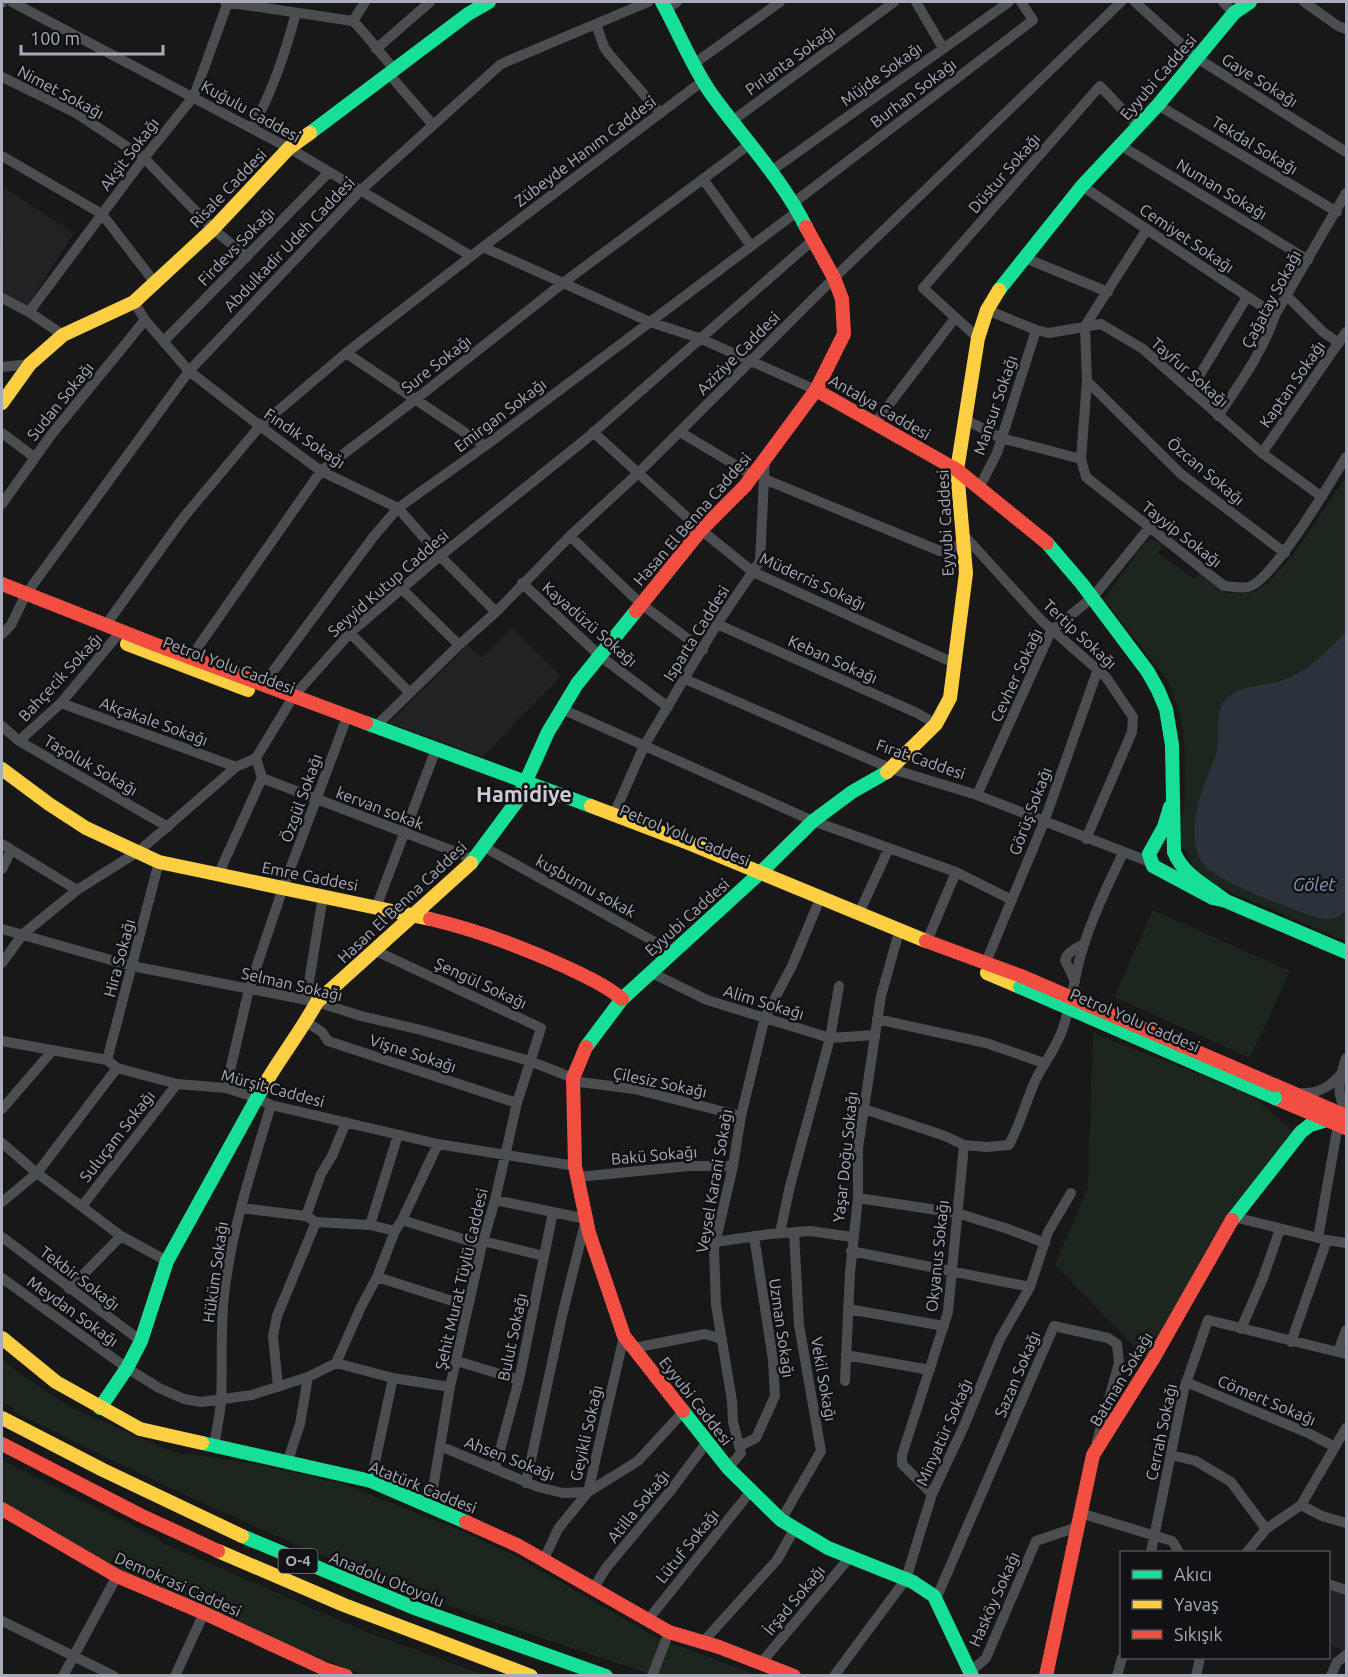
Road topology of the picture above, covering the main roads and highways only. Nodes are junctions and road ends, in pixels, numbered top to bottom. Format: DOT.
graph roads {
  1 [pos="489,2"];
  2 [pos="1251,2"];
  3 [pos="668,4"];
  4 [pos="816,390"];
  5 [pos="2,404"];
  6 [pos="957,470"];
  7 [pos="2,584"];
  8 [pos="2,595"];
  9 [pos="24,599"];
  10 [pos="118,636"];
  11 [pos="291,701"];
  12 [pos="2,769"];
  13 [pos="524,786"];
  14 [pos="1173,799"];
  15 [pos="1173,853"];
  16 [pos="1152,860"];
  17 [pos="756,877"];
  18 [pos="1226,901"];
  19 [pos="415,916"];
  20 [pos="1347,952"];
  21 [pos="1021,982"];
  22 [pos="622,999"];
  23 [pos="1293,1100"];
  24 [pos="1339,1122"];
  25 [pos="1301,1132"];
  26 [pos="2,1338"];
  27 [pos="100,1408"];
  28 [pos="2,1418"];
  29 [pos="2,1444"];
  30 [pos="3,1513"];
  31 [pos="326,1673"];
  32 [pos="971,1674"];
  33 [pos="346,1676"];
  34 [pos="531,1676"];
  35 [pos="606,1676"];
  36 [pos="794,1676"];
  37 [pos="1046,1676"];
  1 -- 5 [label="main road, Risale Caddesi"];
  2 -- 6 [label="main road, Eyyubi Caddesi"];
  3 -- 4 [label="main road, Antalya Caddesi"];
  4 -- 6 [label="main road, Antalya Caddesi"];
  4 -- 13 [label="main road, Hasan El Benna Caddesi"];
  6 -- 14 [label="main road, Antalya Caddesi"];
  6 -- 17 [label="main road, Eyyubi Caddesi"];
  7 -- 9 [label="main road, Petrol Yolu Caddesi"];
  8 -- 9 [label="main road, Petrol Yolu Caddesi"];
  9 -- 10 [label="main road, Petrol Yolu Caddesi"];
  9 -- 10 [label="main road, Petrol Yolu Caddesi"];
  10 -- 11 [label="main road, Petrol Yolu Caddesi"];
  10 -- 11 [label="main road, Petrol Yolu Caddesi"];
  11 -- 13 [label="main road, Petrol Yolu Caddesi"];
  11 -- 13 [label="main road, Petrol Yolu Caddesi"];
  12 -- 19 [label="main road, Emre Caddesi"];
  13 -- 17 [label="main road, Petrol Yolu Caddesi"];
  13 -- 17 [label="main road, Petrol Yolu Caddesi"];
  13 -- 19 [label="main road, Hasan El Benna Caddesi"];
  14 -- 15 [label="main road"];
  14 -- 16 [label="main road"];
  15 -- 16 [label="main road"];
  15 -- 16 [label="main road"];
  15 -- 18 [label="main road"];
  16 -- 18 [label="main road"];
  17 -- 21 [label="main road, Petrol Yolu Caddesi"];
  17 -- 21 [label="main road, Petrol Yolu Caddesi"];
  17 -- 22 [label="main road, Eyyubi Caddesi"];
  18 -- 20 [label="main road"];
  19 -- 22 [label="main road, Emre Caddesi"];
  19 -- 27 [label="main road, Hasan El Benna Caddesi"];
  21 -- 23 [label="main road, Petrol Yolu Caddesi, bridge"];
  22 -- 32 [label="main road, Eyyubi Caddesi"];
  23 -- 24 [label="main road, Petrol Yolu Caddesi"];
  23 -- 24 [label="main road, Petrol Yolu Caddesi"];
  23 -- 25 [label="main road"];
  24 -- 25 [label="main road"];
  25 -- 37 [label="main road, Batman Sokağı"];
  26 -- 27 [label="main road, Atatürk Caddesi"];
  27 -- 36 [label="main road, Atatürk Caddesi"];
  28 -- 35 [label="main road, Anadolu Otoyolu / O-4"];
  29 -- 34 [label="main road, O-4"];
  30 -- 31 [label="main road, Demokrasi Caddesi"];
  31 -- 33 [label="main road, Demokrasi Caddesi"];
}
